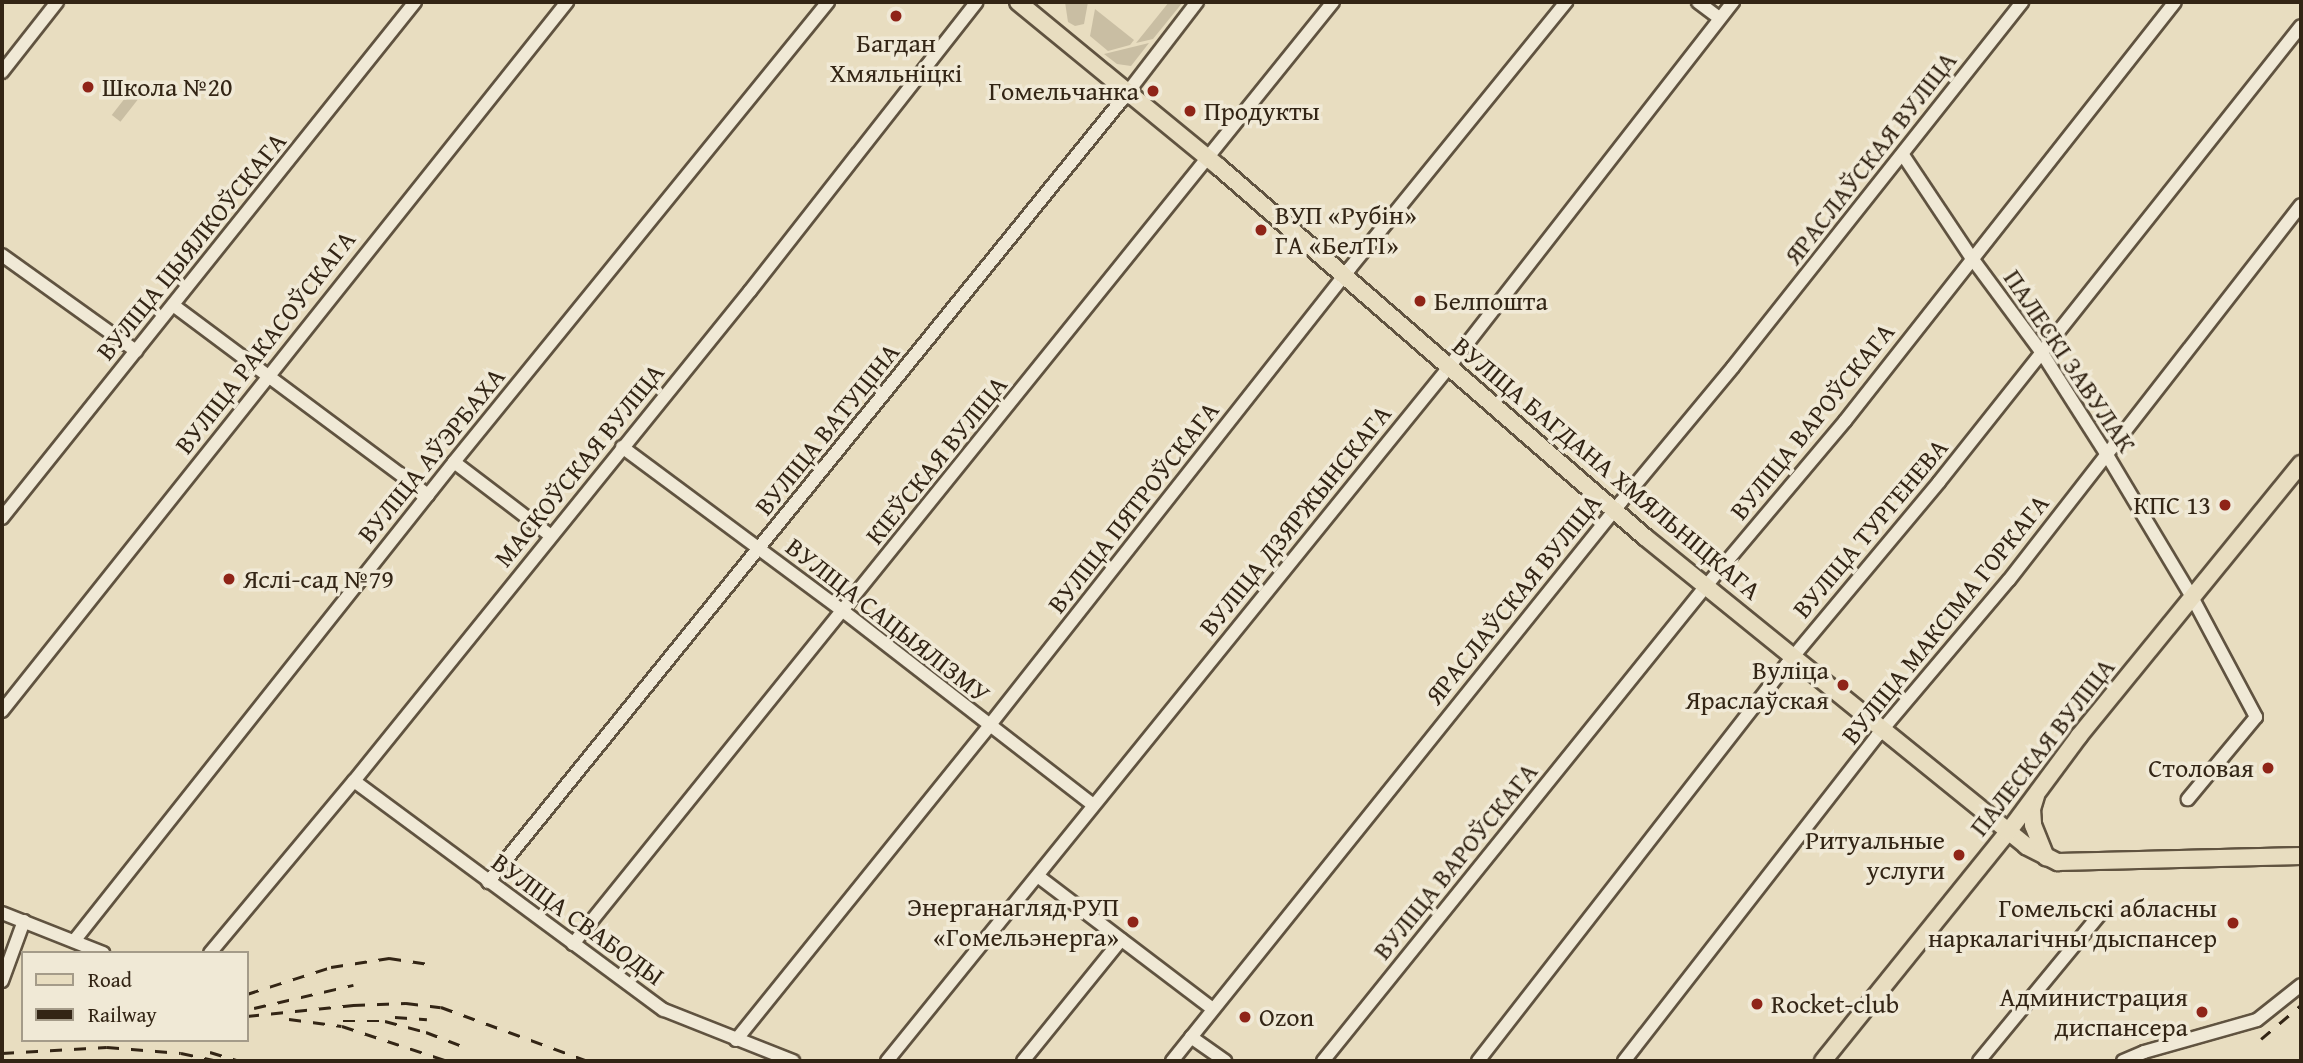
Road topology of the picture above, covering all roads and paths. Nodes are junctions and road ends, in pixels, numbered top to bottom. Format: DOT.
graph roads {
  1 [pos="57,2"];
  2 [pos="415,2"];
  3 [pos="566,2"];
  4 [pos="828,2"];
  5 [pos="977,2"];
  6 [pos="1018,2"];
  7 [pos="1197,2"];
  8 [pos="1333,2"];
  9 [pos="1566,2"];
  10 [pos="1698,2"];
  11 [pos="1733,2"];
  12 [pos="2022,2"];
  13 [pos="2175,2"];
  14 [pos="1719,18"];
  15 [pos="2301,26"];
  16 [pos="2,72"];
  17 [pos="1129,91"];
  18 [pos="1903,155"];
  19 [pos="1207,158"];
  20 [pos="2301,205"];
  21 [pos="2,255"];
  22 [pos="1972,257"];
  23 [pos="1345,275"];
  24 [pos="173,305"];
  25 [pos="136,351"];
  26 [pos="2042,352"];
  27 [pos="1449,366"];
  28 [pos="268,373"];
  29 [pos="622,447"];
  30 [pos="2107,455"];
  31 [pos="454,462"];
  32 [pos="2301,464"];
  33 [pos="428,495"];
  34 [pos="1615,510"];
  35 [pos="2,518"];
  36 [pos="551,536"];
  37 [pos="759,549"];
  38 [pos="1706,586"];
  39 [pos="2192,597"];
  40 [pos="843,611"];
  41 [pos="1793,657"];
  42 [pos="2,711"];
  43 [pos="989,726"];
  44 [pos="1884,729"];
  45 [pos="354,781"];
  46 [pos="2037,791"];
  47 [pos="2188,799"];
  48 [pos="1093,805"];
  49 [pos="2008,832"];
  50 [pos="2301,856"];
  51 [pos="2046,857"];
  52 [pos="1039,877"];
  53 [pos="488,882"];
  54 [pos="2,913"];
  55 [pos="2100,914"];
  56 [pos="24,922"];
  57 [pos="1121,940"];
  58 [pos="74,941"];
  59 [pos="573,944"];
  60 [pos="98,951"];
  61 [pos="212,951"];
  62 [pos="2,981"];
  63 [pos="2301,985"];
  64 [pos="1213,1009"];
  65 [pos="1191,1037"];
  66 [pos="736,1040"];
  67 [pos="793,1061"];
  68 [pos="887,1061"];
  69 [pos="1023,1061"];
  70 [pos="1172,1061"];
  71 [pos="1225,1061"];
  72 [pos="1323,1061"];
  73 [pos="1478,1061"];
  74 [pos="1624,1061"];
  75 [pos="1823,1061"];
  76 [pos="1979,1061"];
  77 [pos="2123,1061"];
  1 -- 16 [label="street"];
  2 -- 24 [label="street, ВУЛІЦА ЦЫЯЛКОЎСКАГА"];
  3 -- 28 [label="street, ВУЛІЦА РАКАСОЎСКАГА"];
  4 -- 31 [label="street, ВУЛІЦА АЎЭРБАХА"];
  5 -- 29 [label="street, МАСКОЎСКАЯ ВУЛІЦА"];
  6 -- 17 [label="main road, ВУЛІЦА БАГДАНА ХМЯЛЬНІЦКАГА"];
  7 -- 17 [label="street, ВУЛІЦА ВАТУЦІНА"];
  8 -- 19 [label="street, КІЕЎСКАЯ ВУЛІЦА"];
  9 -- 23 [label="street, ВУЛІЦА ПЯТРОЎСКАГА"];
  10 -- 14 [label="street"];
  11 -- 14 [label="street, ВУЛІЦА ДЗЯРЖЫНСКАГА"];
  12 -- 18 [label="street, ЯРАСЛАЎСКАЯ ВУЛІЦА"];
  13 -- 22 [label="street, ВУЛІЦА ВАРОЎСКАГА"];
  14 -- 27 [label="street, ВУЛІЦА ДЗЯРЖЫНСКАГА"];
  15 -- 26 [label="street, ВУЛІЦА ТУРГЕНЕВА"];
  17 -- 19 [label="main road, ВУЛІЦА БАГДАНА ХМЯЛЬНІЦКАГА"];
  17 -- 37 [label="street, ВУЛІЦА ВАТУЦІНА"];
  18 -- 22 [label="street, ПАЛЕСКІ ЗАВУЛАК"];
  18 -- 34 [label="street, ЯРАСЛАЎСКАЯ ВУЛІЦА"];
  19 -- 23 [label="main road, ВУЛІЦА БАГДАНА ХМЯЛЬНІЦКАГА"];
  19 -- 40 [label="street, КІЕЎСКАЯ ВУЛІЦА"];
  20 -- 30 [label="street, ВУЛІЦА МАКСІМА ГОРКАГА"];
  21 -- 25 [label="street"];
  22 -- 26 [label="street, ПАЛЕСКІ ЗАВУЛАК"];
  22 -- 38 [label="street, ВУЛІЦА ВАРОЎСКАГА"];
  23 -- 27 [label="main road, ВУЛІЦА БАГДАНА ХМЯЛЬНІЦКАГА"];
  23 -- 43 [label="street, ВУЛІЦА ПЯТРОЎСКАГА"];
  24 -- 25 [label="street, ВУЛІЦА ЦЫЯЛКОЎСКАГА"];
  24 -- 28 [label="street"];
  25 -- 35 [label="street, ВУЛІЦА ЦЫЯЛКОЎСКАГА"];
  26 -- 30 [label="street, ПАЛЕСКІ ЗАВУЛАК"];
  26 -- 41 [label="street, ВУЛІЦА ТУРГЕНЕВА"];
  27 -- 34 [label="main road, ВУЛІЦА БАГДАНА ХМЯЛЬНІЦКАГА"];
  27 -- 48 [label="street, ВУЛІЦА ДЗЯРЖЫНСКАГА"];
  28 -- 33 [label="street"];
  28 -- 42 [label="street, ВУЛІЦА РАКАСОЎСКАГА"];
  29 -- 36 [label="street, МАСКОЎСКАЯ ВУЛІЦА"];
  29 -- 37 [label="street, ВУЛІЦА САЦЫЯЛІЗМУ"];
  30 -- 39 [label="street, ПАЛЕСКІ ЗАВУЛАК"];
  30 -- 44 [label="street, ВУЛІЦА МАКСІМА ГОРКАГА"];
  31 -- 33 [label="street, ВУЛІЦА АЎЭРБАХА"];
  31 -- 36 [label="street"];
  32 -- 39 [label="main road, ПАЛЕСКАЯ ВУЛІЦА"];
  33 -- 58 [label="street, ВУЛІЦА АЎЭРБАХА"];
  34 -- 38 [label="main road, ВУЛІЦА БАГДАНА ХМЯЛЬНІЦКАГА"];
  34 -- 64 [label="street, ЯРАСЛАЎСКАЯ ВУЛІЦА"];
  36 -- 45 [label="street, МАСКОЎСКАЯ ВУЛІЦА"];
  37 -- 40 [label="street, ВУЛІЦА САЦЫЯЛІЗМУ"];
  37 -- 53 [label="street, ВУЛІЦА ВАТУЦІНА"];
  38 -- 41 [label="main road, ВУЛІЦА БАГДАНА ХМЯЛЬНІЦКАГА"];
  38 -- 72 [label="street, ВУЛІЦА ВАРОЎСКАГА"];
  39 -- 46 [label="main road, ПАЛЕСКАЯ ВУЛІЦА"];
  39 -- 47 [label="street, ПАЛЕСКІ ЗАВУЛАК"];
  40 -- 43 [label="street, ВУЛІЦА САЦЫЯЛІЗМУ"];
  40 -- 59 [label="street, КІЕЎСКАЯ ВУЛІЦА"];
  41 -- 44 [label="main road, ВУЛІЦА БАГДАНА ХМЯЛЬНІЦКАГА"];
  41 -- 73 [label="street, ВУЛІЦА ТУРГЕНЕВА"];
  43 -- 48 [label="street, ВУЛІЦА САЦЫЯЛІЗМУ"];
  43 -- 66 [label="street, ВУЛІЦА ПЯТРОЎСКАГА"];
  44 -- 49 [label="main road, ВУЛІЦА БАГДАНА ХМЯЛЬНІЦКАГА"];
  44 -- 74 [label="street, ВУЛІЦА МАКСІМА ГОРКАГА"];
  45 -- 53 [label="street, ВУЛІЦА СВАБОДЫ"];
  45 -- 61 [label="street, МАСКОЎСКАЯ ВУЛІЦА"];
  46 -- 49 [label="main road, ПАЛЕСКАЯ ВУЛІЦА"];
  46 -- 51 [label="main road"];
  48 -- 52 [label="street, ВУЛІЦА ДЗЯРЖЫНСКАГА"];
  49 -- 51 [label="main road, ВУЛІЦА БАГДАНА ХМЯЛЬНІЦКАГА"];
  49 -- 75 [label="main road, ПАЛЕСКАЯ ВУЛІЦА"];
  50 -- 51 [label="main road"];
  52 -- 57 [label="street"];
  52 -- 68 [label="street, ВУЛІЦА ДЗЯРЖЫНСКАГА"];
  53 -- 59 [label="street, ВУЛІЦА СВАБОДЫ"];
  54 -- 56 [label="street"];
  55 -- 76 [label="street"];
  56 -- 58 [label="street"];
  56 -- 62 [label="street"];
  57 -- 64 [label="street"];
  57 -- 69 [label="street"];
  58 -- 60 [label="street"];
  59 -- 66 [label="street, ВУЛІЦА СВАБОДЫ"];
  63 -- 77 [label="street"];
  64 -- 65 [label="street, ЯРАСЛАЎСКАЯ ВУЛІЦА"];
  65 -- 70 [label="street, ЯРАСЛАЎСКАЯ ВУЛІЦА"];
  65 -- 71 [label="street"];
  66 -- 67 [label="street, ВУЛІЦА СВАБОДЫ"];
}
